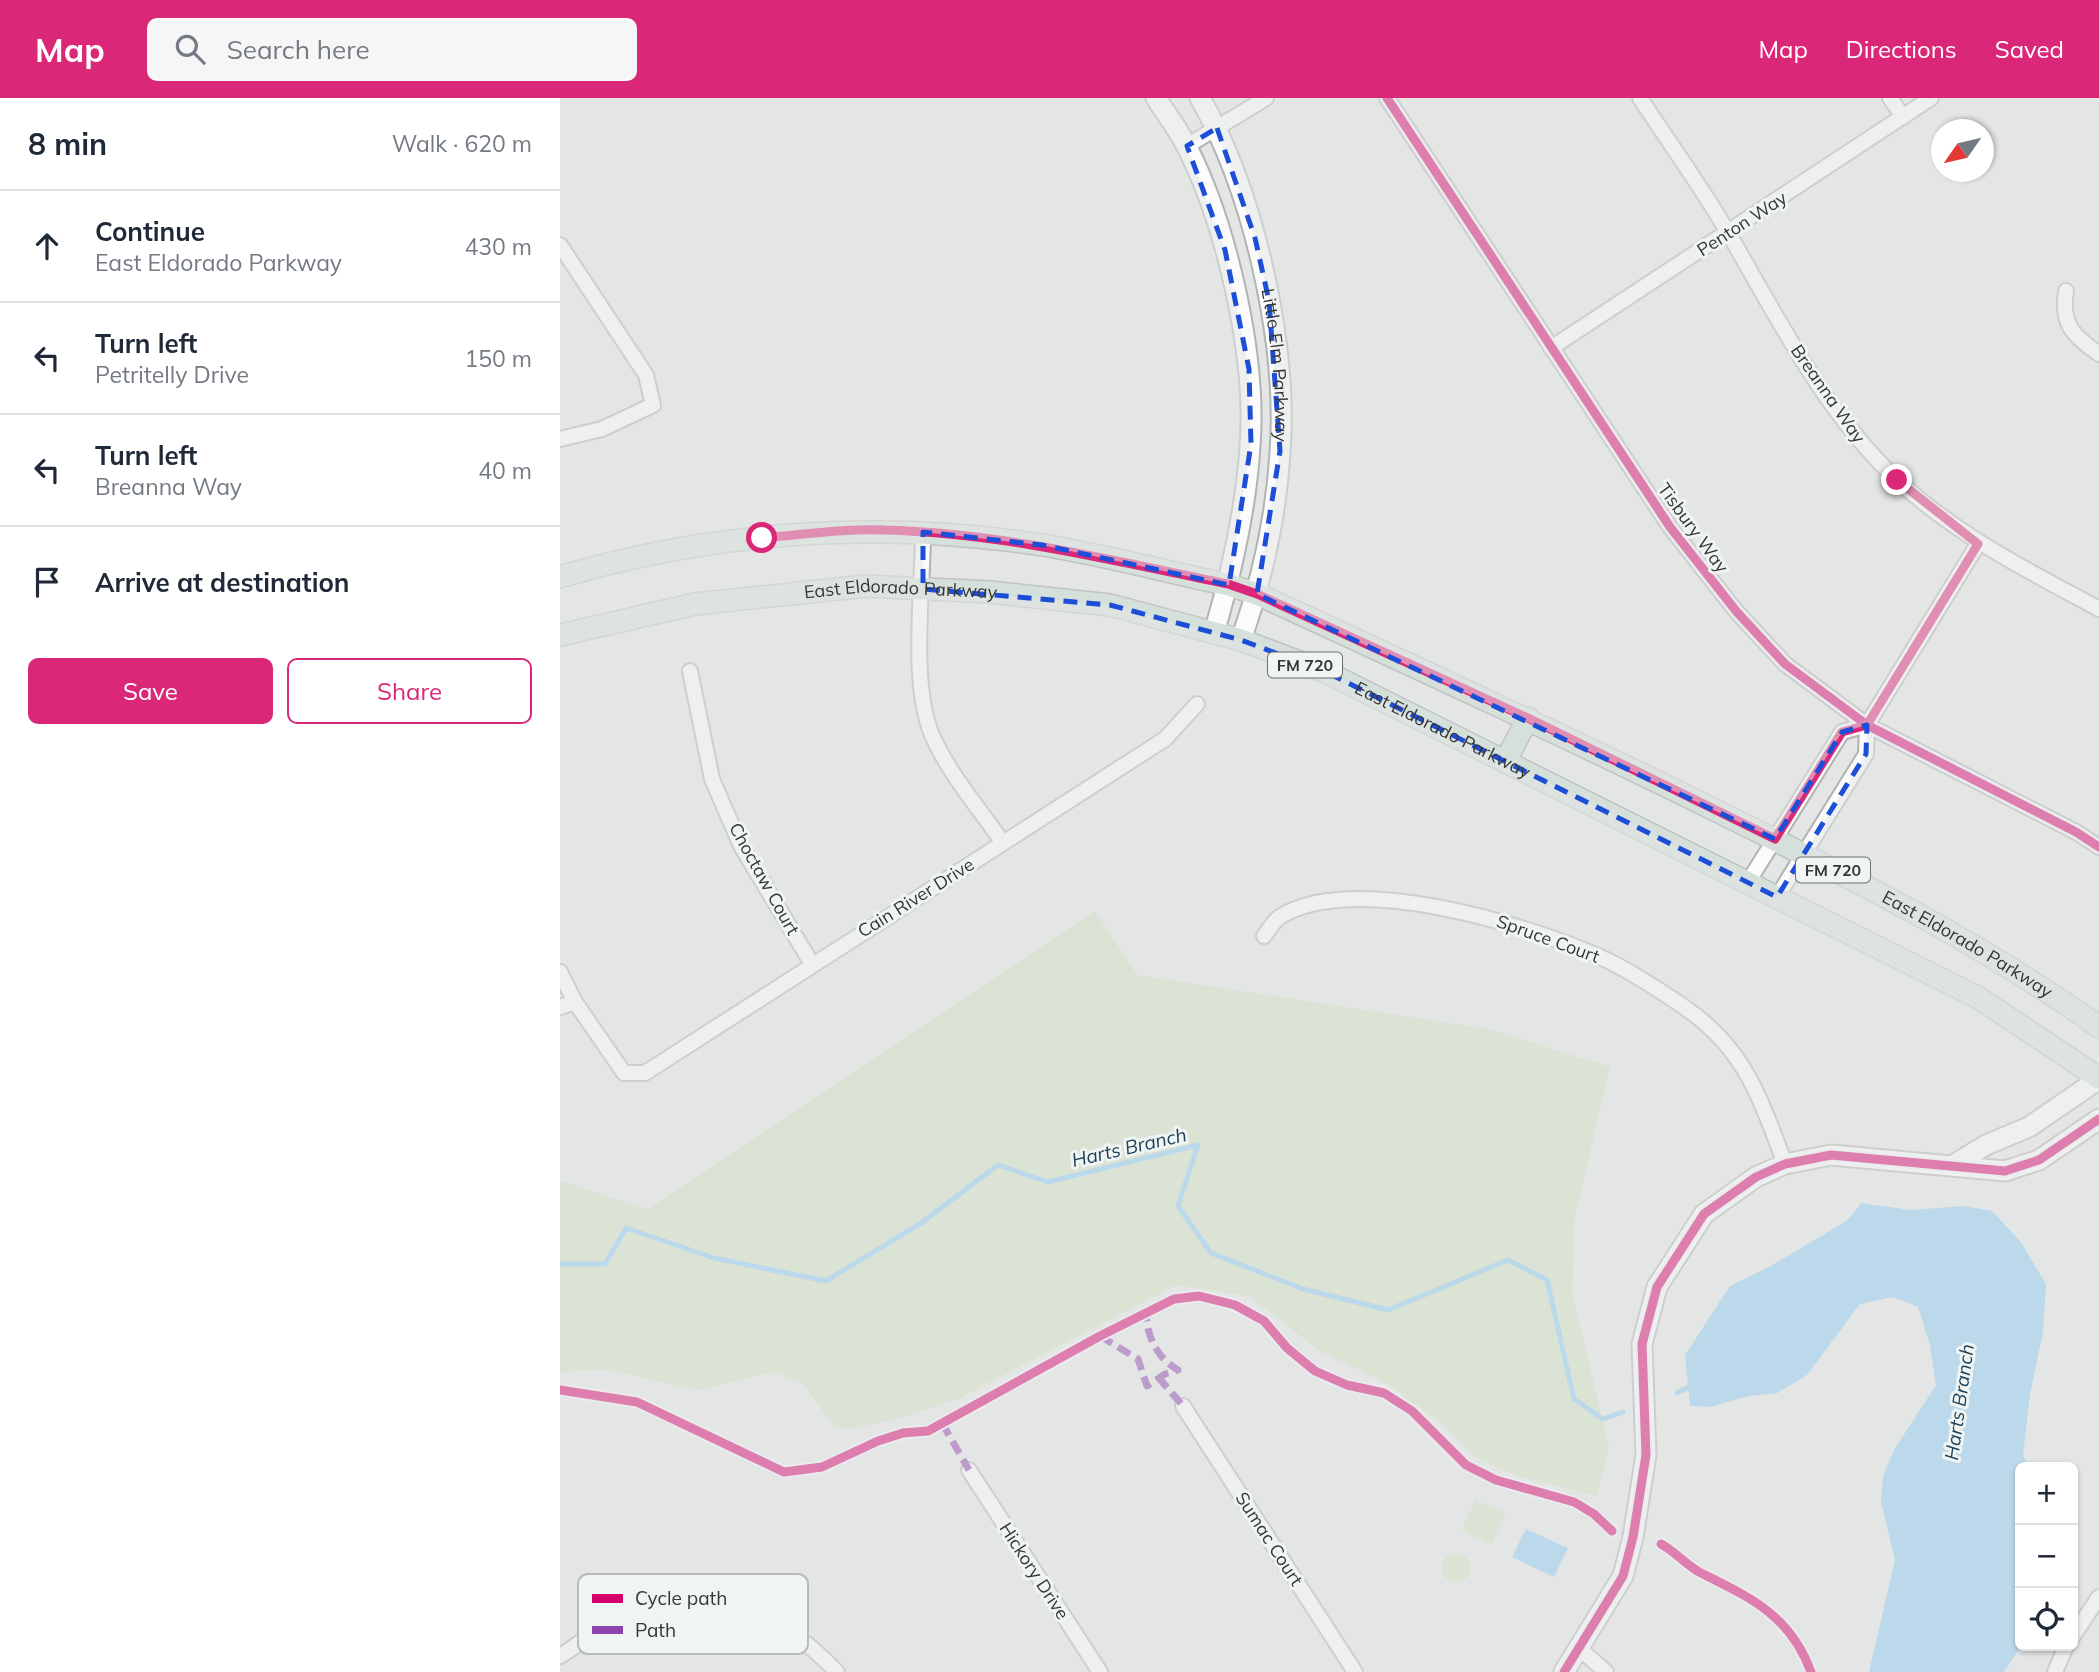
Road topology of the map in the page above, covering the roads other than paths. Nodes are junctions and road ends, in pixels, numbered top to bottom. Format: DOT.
graph roads {
  1 [pos="1156,98"];
  2 [pos="1200,98"];
  3 [pos="1266,98"];
  4 [pos="1387,98"];
  5 [pos="1640,98"];
  6 [pos="1890,98"];
  7 [pos="1931,98"];
  8 [pos="1903,117"];
  9 [pos="1217,128"];
  10 [pos="1187,146"];
  11 [pos="1728,233"];
  12 [pos="560,245"];
  13 [pos="2066,291"];
  14 [pos="1551,348"];
  15 [pos="2099,354"];
  16 [pos="560,439"];
  17 [pos="923,532"];
  18 [pos="1978,544"];
  19 [pos="560,577"];
  20 [pos="1228,584"];
  21 [pos="923,589"];
  22 [pos="1257,594"];
  23 [pos="2099,609"];
  24 [pos="1214,633"];
  25 [pos="560,635"];
  26 [pos="1241,640"];
  27 [pos="690,670"];
  28 [pos="1197,704"];
  29 [pos="1528,718"];
  30 [pos="1867,725"];
  31 [pos="1505,762"];
  32 [pos="1775,839"];
  33 [pos="1003,843"];
  34 [pos="2099,847"];
  35 [pos="1804,854"];
  36 [pos="1748,882"];
  37 [pos="1777,897"];
  38 [pos="1264,936"];
  39 [pos="812,964"];
  40 [pos="560,972"];
  41 [pos="575,1002"];
  42 [pos="560,1007"];
  43 [pos="2099,1027"];
  44 [pos="2099,1078"];
  45 [pos="2099,1119"];
  46 [pos="1785,1164"];
  47 [pos="1955,1164"];
  48 [pos="1183,1406"];
  49 [pos="969,1470"];
  50 [pos="2099,1597"];
  51 [pos="2078,1628"];
  52 [pos="578,1644"];
  53 [pos="808,1646"];
  54 [pos="1580,1649"];
  55 [pos="2064,1651"];
  56 [pos="560,1656"];
  57 [pos="837,1672"];
  58 [pos="1100,1672"];
  59 [pos="1355,1672"];
  60 [pos="1564,1672"];
  61 [pos="1606,1672"];
  62 [pos="2055,1672"];
  1 -- 10 [label="main road, Little Elm Parkway"];
  2 -- 9 [label="main road, Little Elm Parkway"];
  3 -- 9 [label="street"];
  4 -- 14 [label="street, Tisbury Way"];
  5 -- 11 [label="street, Breanna Way"];
  6 -- 8 [label="street"];
  7 -- 8 [label="street, Penton Way"];
  8 -- 11 [label="street, Penton Way"];
  9 -- 10 [label="street"];
  9 -- 22 [label="main road, Little Elm Parkway"];
  10 -- 20 [label="main road, Little Elm Parkway"];
  11 -- 14 [label="street, Penton Way"];
  11 -- 18 [label="street, Breanna Way"];
  12 -- 16 [label="street"];
  13 -- 15 [label="street"];
  14 -- 30 [label="street, Tisbury Way"];
  17 -- 19 [label="main road, East Eldorado Parkway / FM 720"];
  17 -- 20 [label="main road, East Eldorado Parkway / FM 720"];
  17 -- 21 [label="street"];
  18 -- 23 [label="street, Breanna Way"];
  18 -- 30 [label="street"];
  20 -- 22 [label="main road, East Eldorado Parkway / FM 720"];
  20 -- 24 [label="main road, Little Elm Parkway"];
  21 -- 24 [label="main road, East Eldorado Parkway"];
  21 -- 25 [label="main road, East Eldorado Parkway"];
  21 -- 33 [label="street"];
  22 -- 26 [label="main road, Little Elm Parkway"];
  22 -- 29 [label="main road, East Eldorado Parkway / FM 720"];
  24 -- 26 [label="main road, East Eldorado Parkway"];
  26 -- 31 [label="main road, East Eldorado Parkway / FM 720"];
  27 -- 39 [label="street, Choctaw Court"];
  28 -- 33 [label="street, Cain River Drive"];
  29 -- 31 [label="main road"];
  29 -- 32 [label="main road, East Eldorado Parkway / FM 720"];
  30 -- 32 [label="street"];
  30 -- 34 [label="street, Tisbury Way"];
  30 -- 35 [label="street"];
  31 -- 36 [label="main road, East Eldorado Parkway / FM 720"];
  32 -- 35 [label="main road, East Eldorado Parkway / FM 720"];
  32 -- 36 [label="street"];
  33 -- 39 [label="street, Cain River Drive"];
  35 -- 37 [label="street"];
  35 -- 43 [label="main road, East Eldorado Parkway / FM 720"];
  36 -- 37 [label="main road, East Eldorado Parkway / FM 720"];
  37 -- 44 [label="main road, East Eldorado Parkway / FM 720"];
  38 -- 46 [label="street, Spruce Court"];
  39 -- 41 [label="street, Cain River Drive"];
  40 -- 41 [label="street"];
  41 -- 42 [label="street"];
  44 -- 47 [label="main road"];
  45 -- 47 [label="main road"];
  46 -- 47 [label="main road"];
  46 -- 54 [label="main road"];
  48 -- 59 [label="street, Sumac Court"];
  49 -- 58 [label="street, Hickory Drive"];
  50 -- 51 [label="street"];
  52 -- 56 [label="street"];
  53 -- 57 [label="street"];
  54 -- 60 [label="main road"];
  54 -- 61 [label="street"];
  55 -- 62 [label="street"];
}
